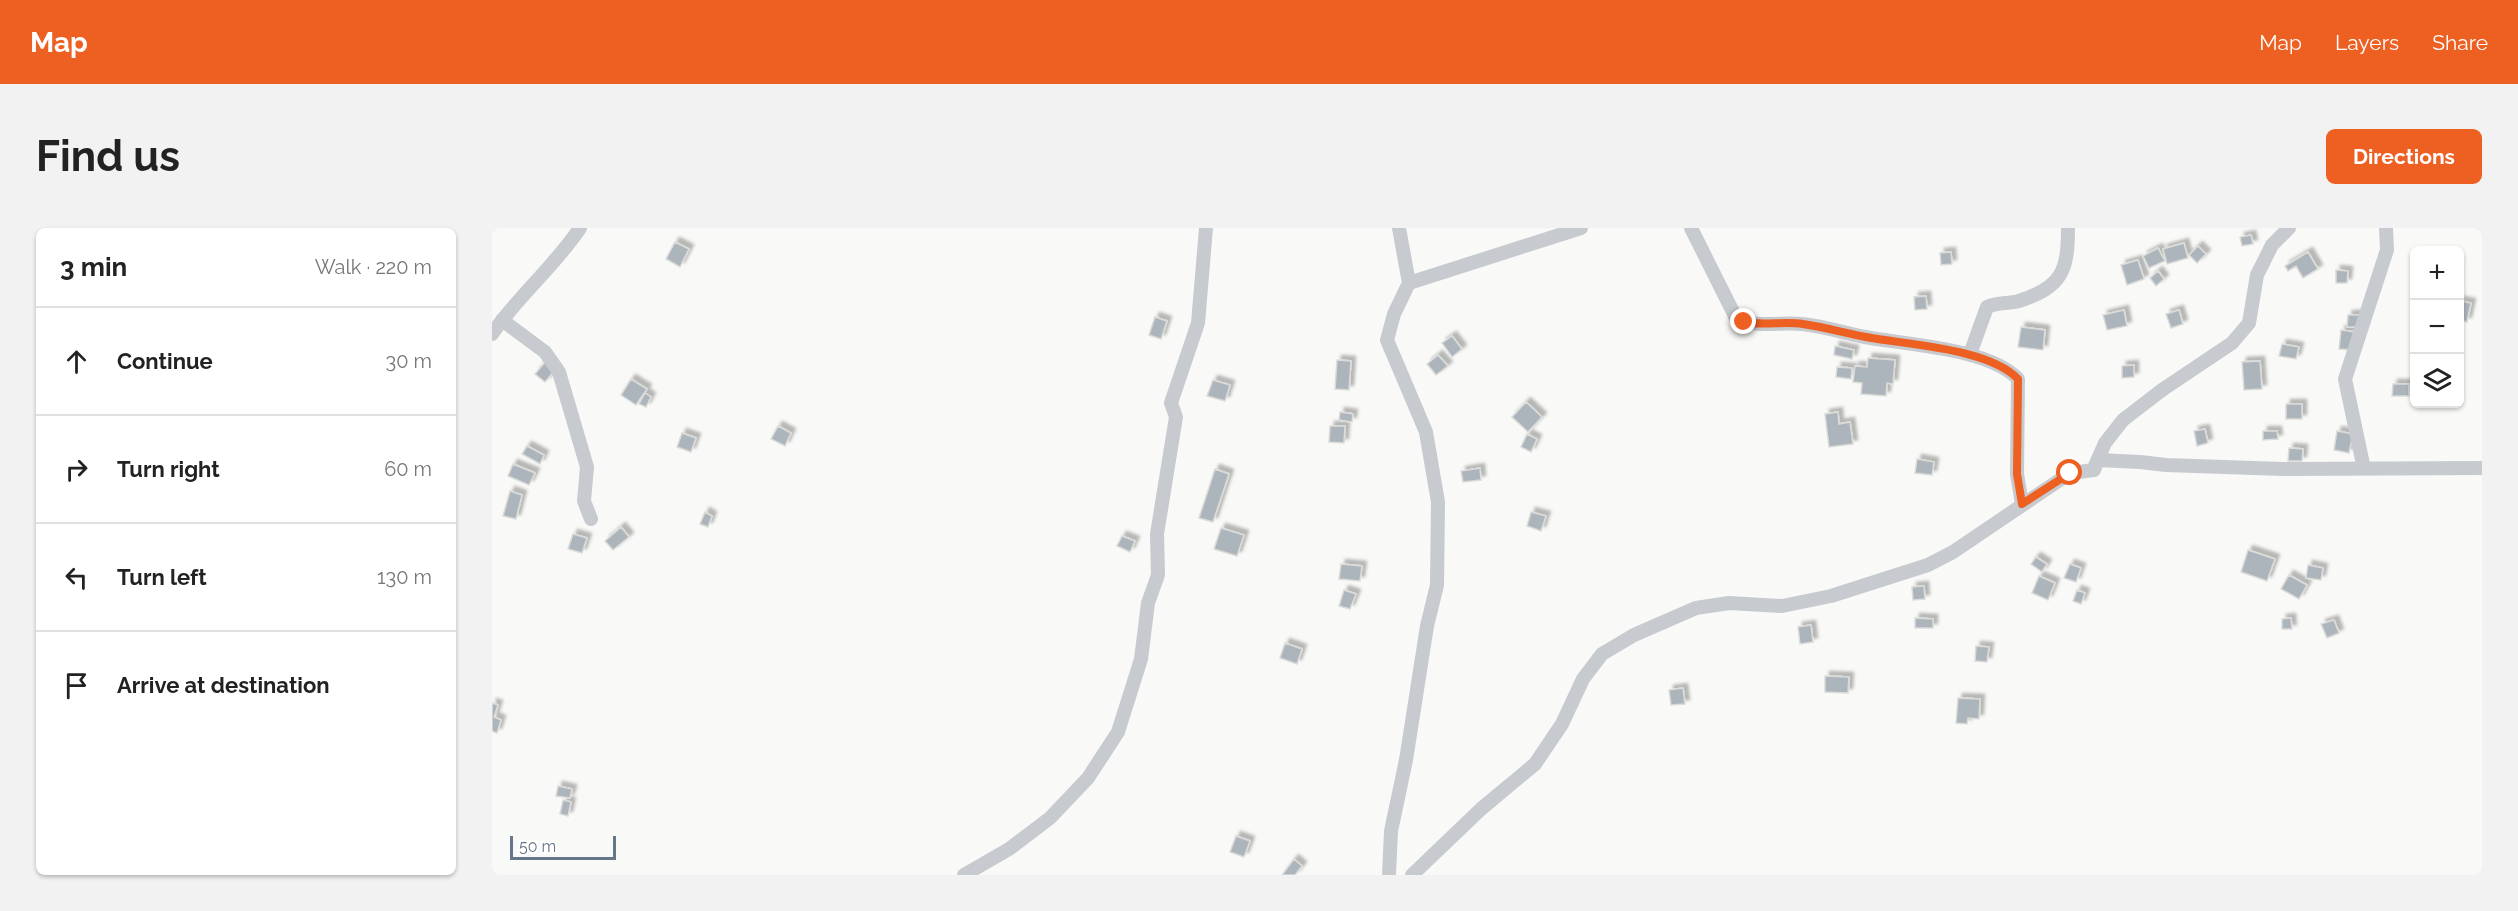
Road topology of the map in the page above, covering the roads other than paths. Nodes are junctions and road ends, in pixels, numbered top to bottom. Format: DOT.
graph roads {
  1 [pos="580,228"];
  2 [pos="1206,228"];
  3 [pos="1399,228"];
  4 [pos="1581,228"];
  5 [pos="1691,228"];
  6 [pos="2068,228"];
  7 [pos="2289,228"];
  8 [pos="2386,228"];
  9 [pos="1409,283"];
  10 [pos="502,320"];
  11 [pos="492,334"];
  12 [pos="1970,354"];
  13 [pos="2482,468"];
  14 [pos="2364,469"];
  15 [pos="2094,470"];
  16 [pos="2022,504"];
  17 [pos="591,519"];
  18 [pos="964,875"];
  19 [pos="1389,875"];
  20 [pos="1412,875"];
  1 -- 10 [label="street"];
  2 -- 18 [label="street"];
  3 -- 9 [label="street"];
  4 -- 9 [label="street"];
  5 -- 12 [label="street"];
  6 -- 12 [label="street"];
  7 -- 15 [label="street"];
  8 -- 14 [label="street"];
  9 -- 19 [label="street"];
  10 -- 11 [label="street"];
  10 -- 17 [label="street"];
  12 -- 16 [label="street"];
  13 -- 14 [label="street"];
  14 -- 15 [label="street"];
  15 -- 16 [label="street"];
  16 -- 20 [label="street"];
}
